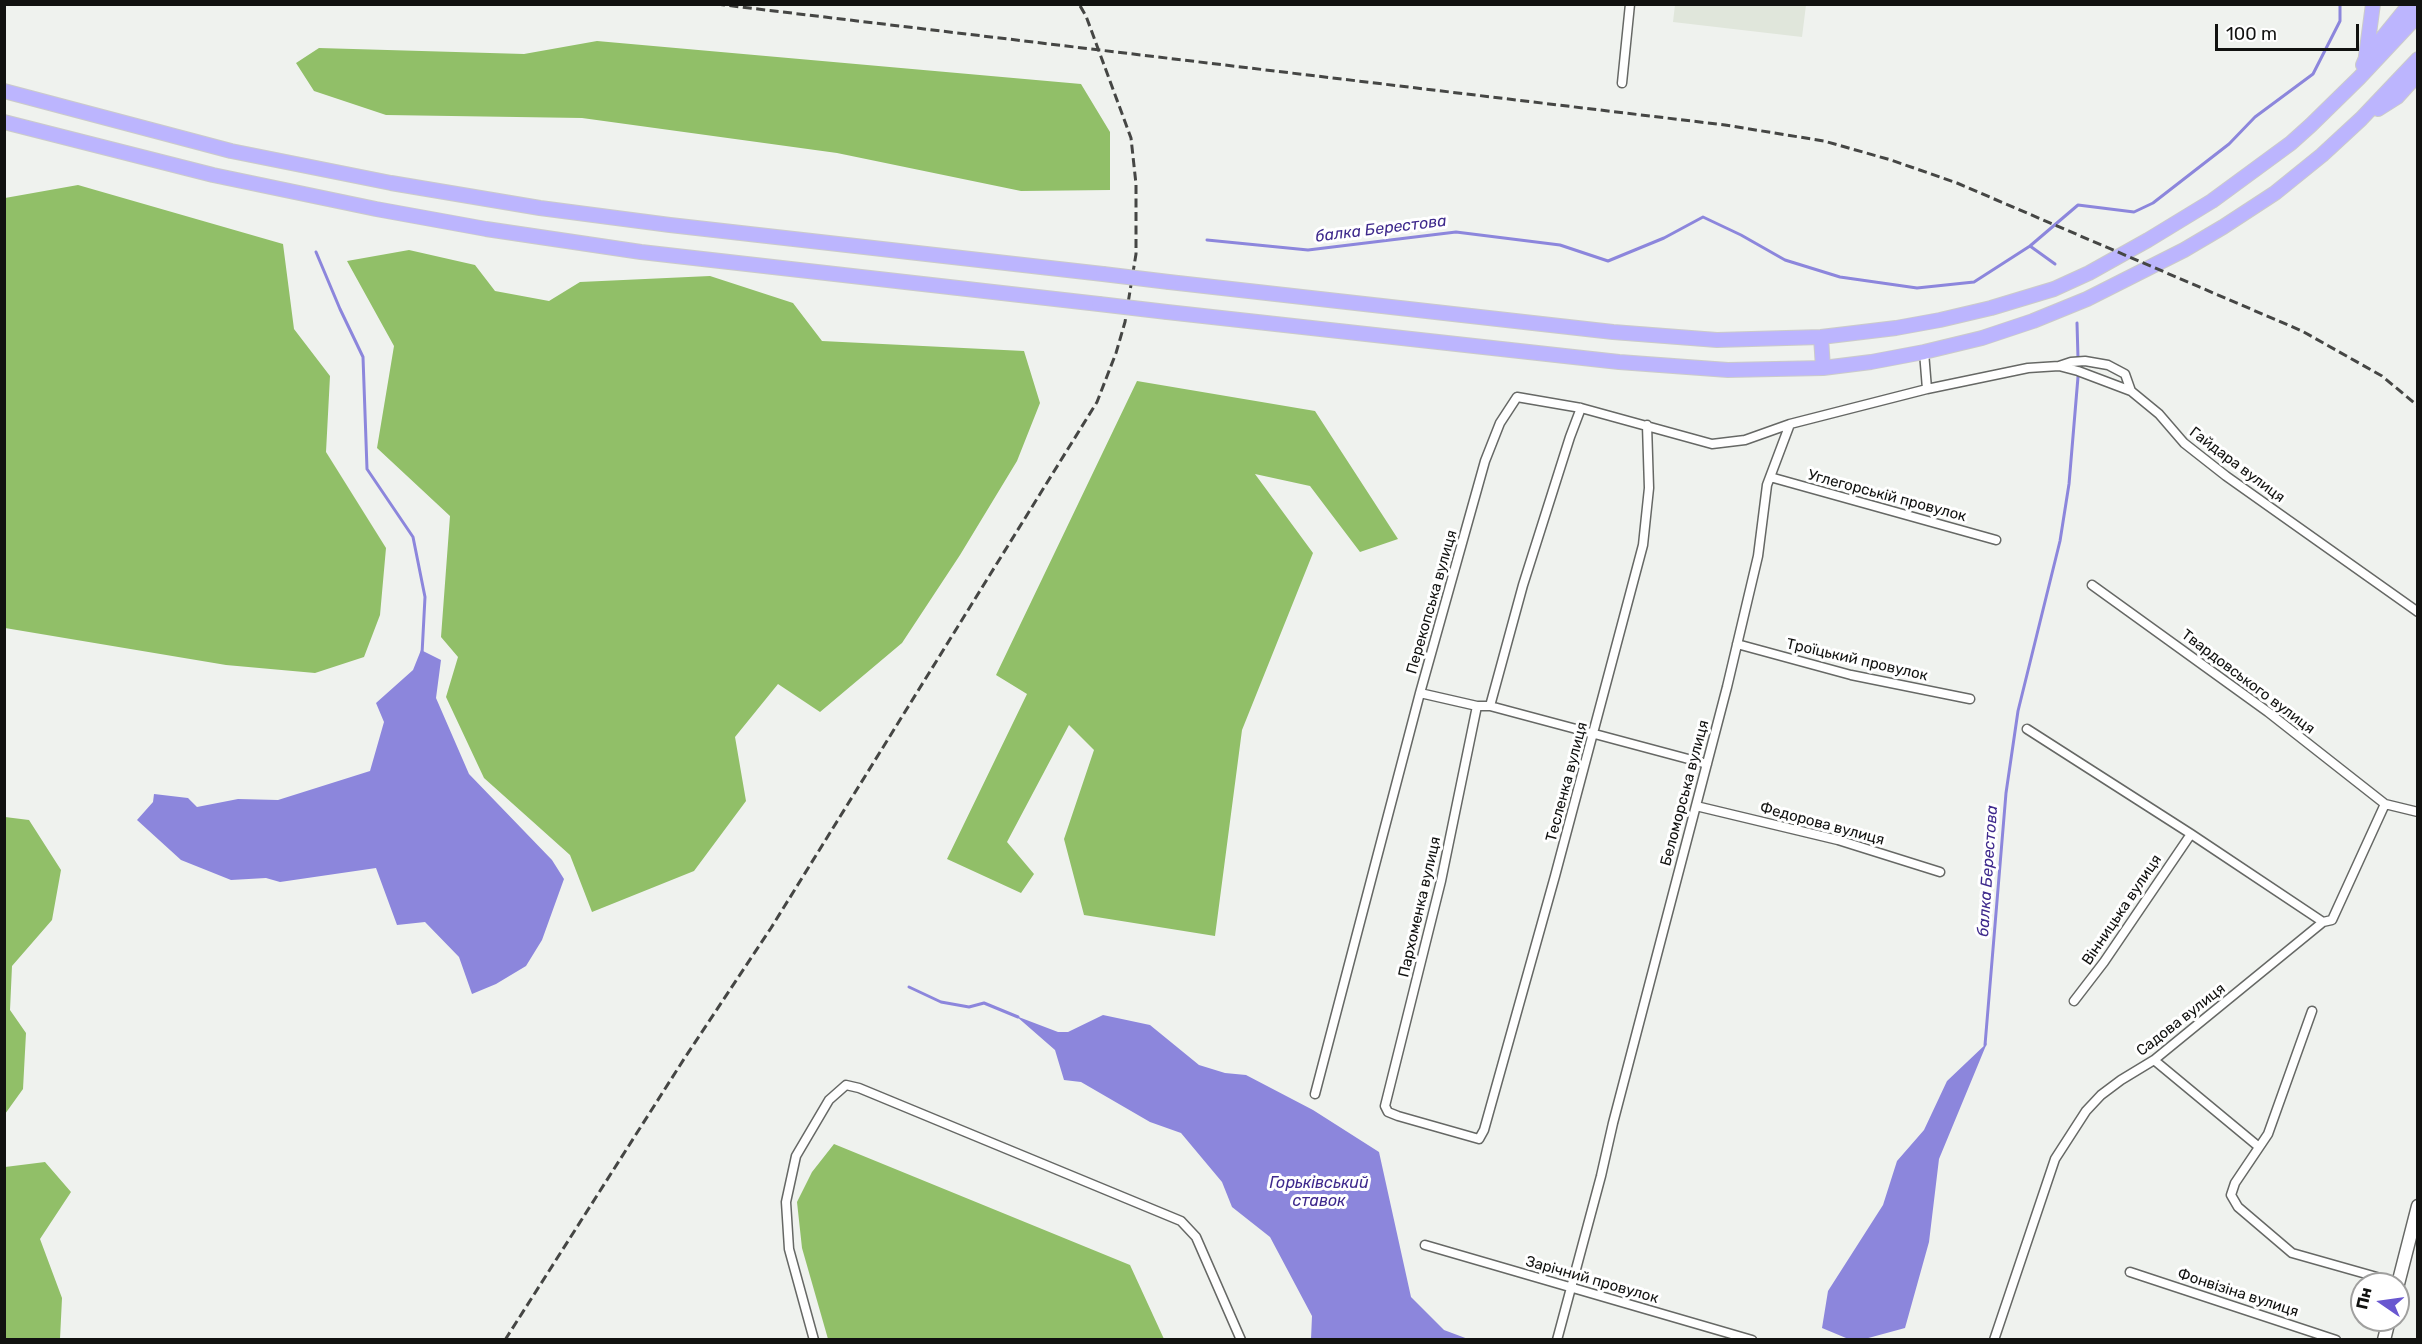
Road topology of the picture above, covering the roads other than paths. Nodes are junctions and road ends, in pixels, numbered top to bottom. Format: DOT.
graph roads {
  1 [pos="1630,4"];
  2 [pos="2373,4"];
  3 [pos="2410,4"];
  4 [pos="2418,15"];
  5 [pos="2366,58"];
  6 [pos="2418,59"];
  7 [pos="2416,77"];
  8 [pos="2359,78"];
  9 [pos="1622,83"];
  10 [pos="4,91"];
  11 [pos="2361,119"];
  12 [pos="4,122"];
  13 [pos="1821,337"];
  14 [pos="1924,352"];
  15 [pos="2059,366"];
  16 [pos="1823,368"];
  17 [pos="1927,389"];
  18 [pos="2131,391"];
  19 [pos="1581,408"];
  20 [pos="1790,424"];
  21 [pos="1647,425"];
  22 [pos="1770,477"];
  23 [pos="1996,540"];
  24 [pos="2092,585"];
  25 [pos="2418,612"];
  26 [pos="1737,644"];
  27 [pos="1420,693"];
  28 [pos="1971,699"];
  29 [pos="1477,706"];
  30 [pos="1490,706"];
  31 [pos="2027,729"];
  32 [pos="1594,733"];
  33 [pos="1707,764"];
  34 [pos="2385,804"];
  35 [pos="1696,806"];
  36 [pos="2418,812"];
  37 [pos="2191,834"];
  38 [pos="1940,872"];
  39 [pos="2323,922"];
  40 [pos="2074,1002"];
  41 [pos="2312,1011"];
  42 [pos="2154,1060"];
  43 [pos="1315,1094"];
  44 [pos="1479,1139"];
  45 [pos="2259,1147"];
  46 [pos="2418,1206"];
  47 [pos="1425,1245"];
  48 [pos="2130,1272"];
  49 [pos="2357,1272"];
  50 [pos="2401,1272"];
  51 [pos="1570,1289"];
  52 [pos="814,1340"];
  53 [pos="1241,1340"];
  54 [pos="1557,1340"];
  55 [pos="1752,1340"];
  56 [pos="1994,1340"];
  57 [pos="2336,1340"];
  1 -- 9 [label="street"];
  2 -- 5 [label="main road"];
  3 -- 5 [label="main road"];
  4 -- 8 [label="main road"];
  5 -- 8 [label="main road"];
  6 -- 11 [label="main road"];
  7 -- 11 [label="main road"];
  8 -- 13 [label="main road"];
  10 -- 13 [label="main road, bridge"];
  11 -- 14 [label="main road"];
  12 -- 16 [label="main road, bridge"];
  13 -- 16 [label="main road"];
  14 -- 16 [label="main road"];
  14 -- 17 [label="street"];
  15 -- 17 [label="street, Гайдара вулиця"];
  15 -- 18 [label="street, Гайдара вулиця"];
  15 -- 18 [label="street"];
  17 -- 20 [label="street"];
  18 -- 25 [label="street, Гайдара вулиця"];
  19 -- 21 [label="street, Перекопська вулиця"];
  19 -- 27 [label="street, Перекопська вулиця"];
  19 -- 30 [label="street"];
  20 -- 21 [label="street, Перекопська вулиця"];
  20 -- 22 [label="street, Беломорська вулиця"];
  21 -- 32 [label="street, Тесленка вулиця"];
  22 -- 23 [label="street, Углегорськiй провулок"];
  22 -- 26 [label="street, Беломорська вулиця"];
  24 -- 34 [label="street, Твардовського вулиця"];
  26 -- 28 [label="street, Троїцький провулок"];
  26 -- 33 [label="street, Беломорська вулиця"];
  27 -- 29 [label="street"];
  27 -- 43 [label="street, Перекопська вулиця"];
  29 -- 30 [label="street"];
  29 -- 44 [label="street, Пархоменка вулиця"];
  30 -- 32 [label="street"];
  31 -- 37 [label="street"];
  32 -- 33 [label="street"];
  32 -- 44 [label="street, Тесленка вулиця"];
  33 -- 35 [label="street, Беломорська вулиця"];
  34 -- 36 [label="street"];
  34 -- 39 [label="street, Садова вулиця"];
  35 -- 38 [label="street, Федорова вулиця"];
  35 -- 51 [label="street, Беломорська вулиця"];
  37 -- 39 [label="street"];
  37 -- 40 [label="street, Вінницька вулиця"];
  39 -- 42 [label="street, Садова вулиця"];
  41 -- 45 [label="street"];
  42 -- 45 [label="street"];
  42 -- 56 [label="street, Садова вулиця"];
  45 -- 49 [label="street"];
  46 -- 50 [label="main road"];
  47 -- 51 [label="street, Зарічний провулок"];
  48 -- 57 [label="street, Фонвізіна вулиця"];
  51 -- 54 [label="street, Беломорська вулиця"];
  51 -- 55 [label="street, Зарічний провулок"];
  52 -- 53 [label="street"];
}
